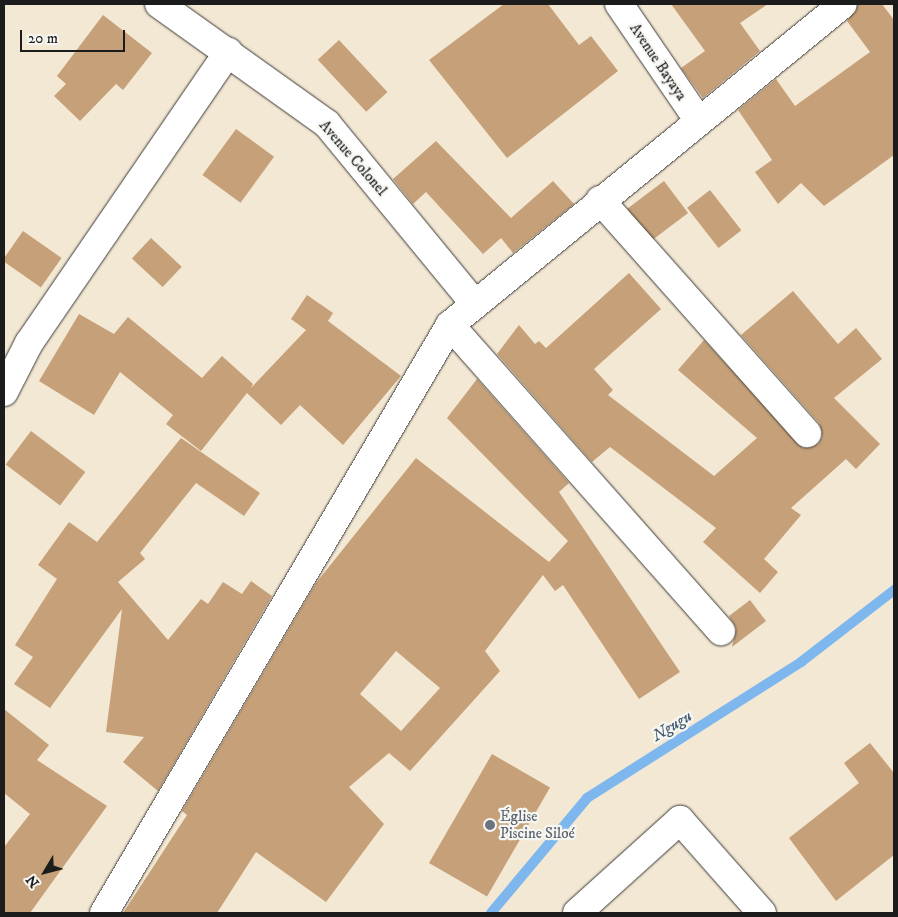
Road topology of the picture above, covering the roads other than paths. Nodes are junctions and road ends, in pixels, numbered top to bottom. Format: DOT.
graph roads {
  1 [pos="159,4"];
  2 [pos="619,4"];
  3 [pos="843,4"];
  4 [pos="228,52"];
  5 [pos="698,120"];
  6 [pos="600,200"];
  7 [pos="474,304"];
  8 [pos="450,325"];
  9 [pos="4,392"];
  10 [pos="807,433"];
  11 [pos="721,632"];
  12 [pos="104,913"];
  13 [pos="577,913"];
  14 [pos="762,913"];
  1 -- 4 [label="street, Avenue Colonel"];
  2 -- 5 [label="street, Avenue Bayaya"];
  3 -- 5 [label="street"];
  4 -- 7 [label="street, Avenue Colonel"];
  4 -- 9 [label="street"];
  5 -- 6 [label="street"];
  6 -- 7 [label="street"];
  6 -- 10 [label="street"];
  7 -- 8 [label="street"];
  8 -- 11 [label="street"];
  8 -- 12 [label="street"];
  13 -- 14 [label="street"];
}
